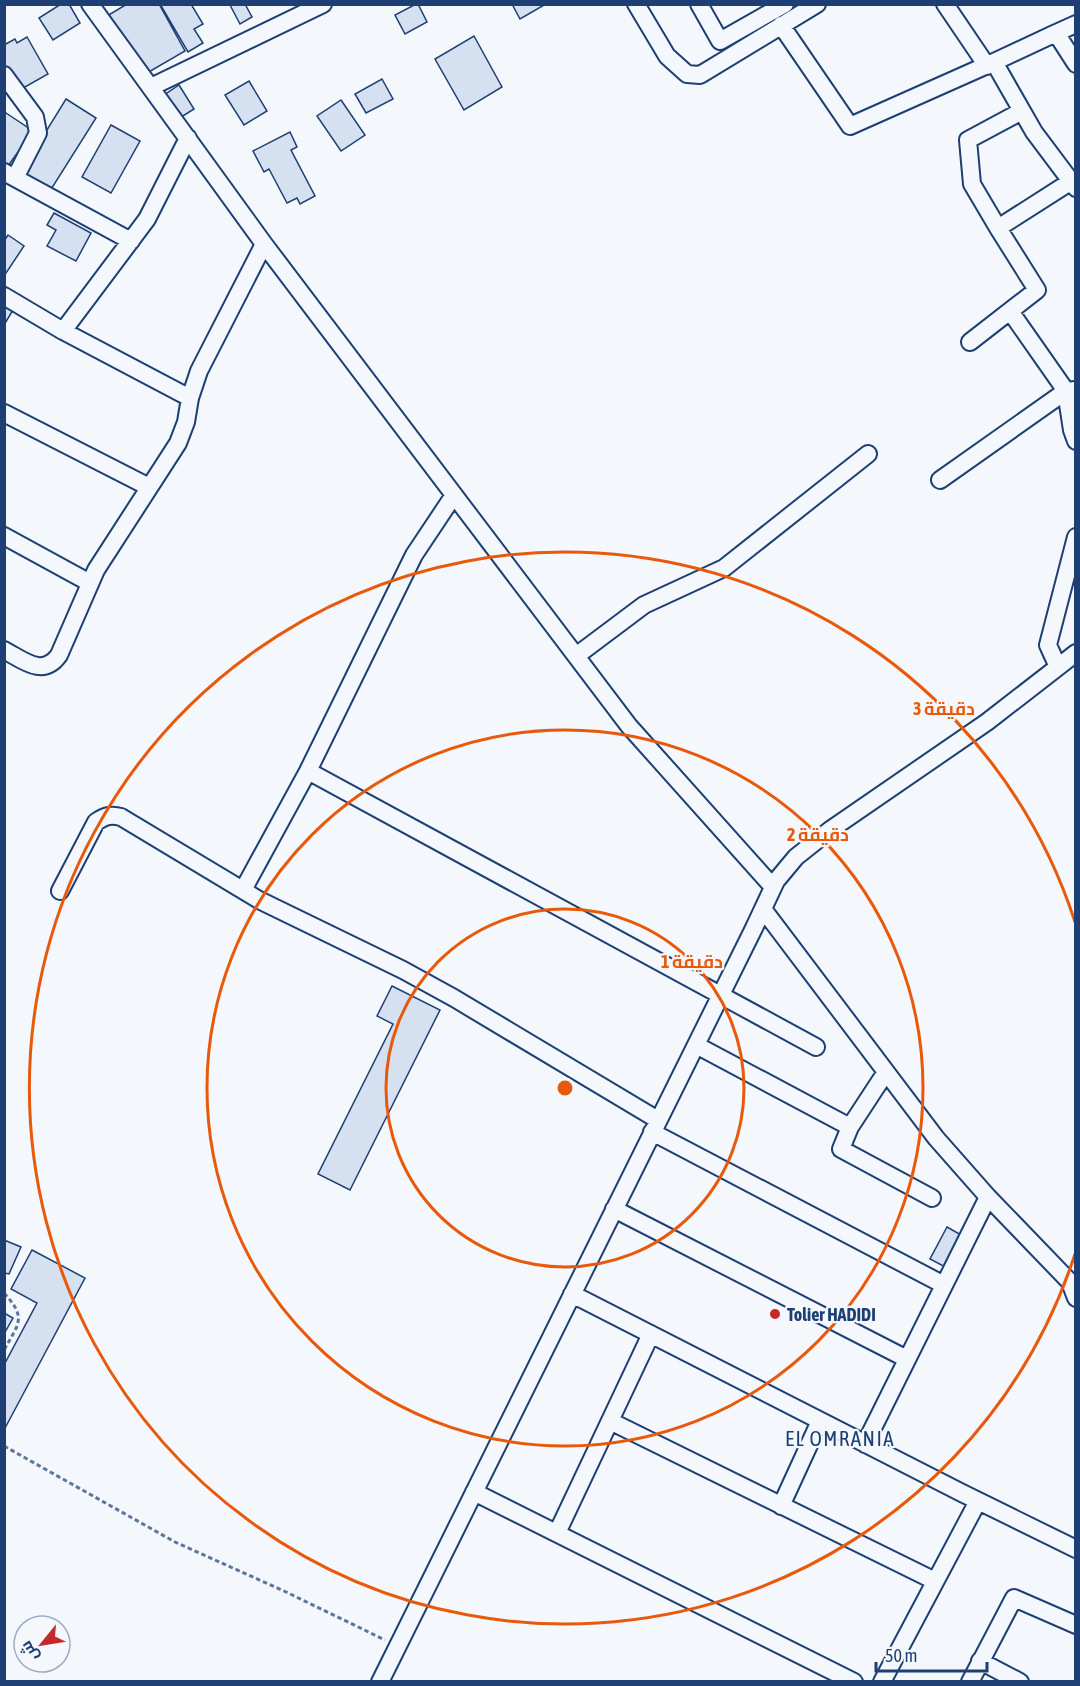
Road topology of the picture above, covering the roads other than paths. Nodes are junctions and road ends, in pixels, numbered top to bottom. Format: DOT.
graph roads {
  1 [pos="90,4"];
  2 [pos="323,4"];
  3 [pos="636,4"];
  4 [pos="699,4"];
  5 [pos="785,4"];
  6 [pos="817,4"];
  7 [pos="945,4"];
  8 [pos="1076,24"];
  9 [pos="781,25"];
  10 [pos="1056,33"];
  11 [pos="990,64"];
  12 [pos="1076,64"];
  13 [pos="4,75"];
  14 [pos="151,87"];
  15 [pos="1022,111"];
  16 [pos="188,138"];
  17 [pos="10,175"];
  18 [pos="1073,185"];
  19 [pos="998,228"];
  20 [pos="131,241"];
  21 [pos="264,244"];
  22 [pos="4,296"];
  23 [pos="1010,311"];
  24 [pos="63,331"];
  25 [pos="970,342"];
  26 [pos="1071,390"];
  27 [pos="190,398"];
  28 [pos="4,413"];
  29 [pos="1076,441"];
  30 [pos="868,454"];
  31 [pos="940,480"];
  32 [pos="149,487"];
  33 [pos="454,495"];
  34 [pos="4,536"];
  35 [pos="1076,537"];
  36 [pos="90,583"];
  37 [pos="4,650"];
  38 [pos="1076,653"];
  39 [pos="576,656"];
  40 [pos="1058,667"];
  41 [pos="308,771"];
  42 [pos="773,887"];
  43 [pos="60,891"];
  44 [pos="243,891"];
  45 [pos="763,909"];
  46 [pos="720,995"];
  47 [pos="696,1045"];
  48 [pos="816,1047"];
  49 [pos="886,1072"];
  50 [pos="655,1126"];
  51 [pos="850,1127"];
  52 [pos="988,1197"];
  53 [pos="932,1198"];
  54 [pos="614,1209"];
  55 [pos="944,1285"];
  56 [pos="572,1294"];
  57 [pos="1076,1298"];
  58 [pos="651,1334"];
  59 [pos="907,1359"];
  60 [pos="610,1421"];
  61 [pos="820,1421"];
  62 [pos="865,1444"];
  63 [pos="474,1492"];
  64 [pos="978,1501"];
  65 [pos="781,1506"];
  66 [pos="557,1533"];
  67 [pos="1076,1549"];
  68 [pos="935,1581"];
  69 [pos="1076,1625"];
  70 [pos="980,1661"];
  71 [pos="380,1682"];
  72 [pos="854,1682"];
  73 [pos="882,1682"];
  74 [pos="970,1682"];
  75 [pos="1020,1682"];
  1 -- 14 [label="street"];
  2 -- 14 [label="street"];
  3 -- 9 [label="street"];
  4 -- 5 [label="street"];
  6 -- 9 [label="street"];
  7 -- 11 [label="street"];
  8 -- 10 [label="street"];
  9 -- 11 [label="street"];
  10 -- 11 [label="street"];
  10 -- 12 [label="street"];
  11 -- 15 [label="street"];
  13 -- 17 [label="street"];
  14 -- 16 [label="street"];
  15 -- 18 [label="street"];
  15 -- 19 [label="street"];
  16 -- 20 [label="street"];
  16 -- 21 [label="street"];
  17 -- 20 [label="street"];
  18 -- 19 [label="street"];
  19 -- 23 [label="street"];
  20 -- 24 [label="street"];
  21 -- 27 [label="street"];
  21 -- 33 [label="street"];
  22 -- 24 [label="street"];
  23 -- 25 [label="street"];
  23 -- 26 [label="street"];
  24 -- 27 [label="street"];
  26 -- 29 [label="street"];
  26 -- 31 [label="street"];
  27 -- 32 [label="street"];
  28 -- 32 [label="street"];
  30 -- 39 [label="street"];
  32 -- 36 [label="street"];
  33 -- 39 [label="street"];
  33 -- 41 [label="street"];
  34 -- 36 [label="street"];
  35 -- 40 [label="street"];
  36 -- 37 [label="street"];
  38 -- 40 [label="street"];
  39 -- 42 [label="street"];
  40 -- 42 [label="street"];
  41 -- 44 [label="street"];
  41 -- 46 [label="street"];
  42 -- 45 [label="street"];
  43 -- 44 [label="street"];
  44 -- 50 [label="street"];
  45 -- 46 [label="street"];
  45 -- 49 [label="street"];
  46 -- 47 [label="street"];
  46 -- 48 [label="street"];
  47 -- 50 [label="street"];
  47 -- 51 [label="street"];
  49 -- 51 [label="street"];
  49 -- 52 [label="street"];
  50 -- 54 [label="street"];
  50 -- 55 [label="street"];
  51 -- 53 [label="street"];
  52 -- 55 [label="street"];
  52 -- 57 [label="street"];
  54 -- 56 [label="street"];
  54 -- 59 [label="street"];
  55 -- 59 [label="street"];
  56 -- 58 [label="street"];
  56 -- 63 [label="street"];
  58 -- 60 [label="street"];
  58 -- 61 [label="street"];
  59 -- 62 [label="street"];
  60 -- 65 [label="street"];
  60 -- 66 [label="street"];
  61 -- 62 [label="street"];
  61 -- 65 [label="street"];
  62 -- 64 [label="street"];
  63 -- 66 [label="street"];
  63 -- 71 [label="street"];
  64 -- 67 [label="street"];
  64 -- 68 [label="street"];
  65 -- 68 [label="street"];
  66 -- 72 [label="street"];
  68 -- 73 [label="street"];
  69 -- 70 [label="street"];
  70 -- 74 [label="street"];
  70 -- 75 [label="street"];
}
